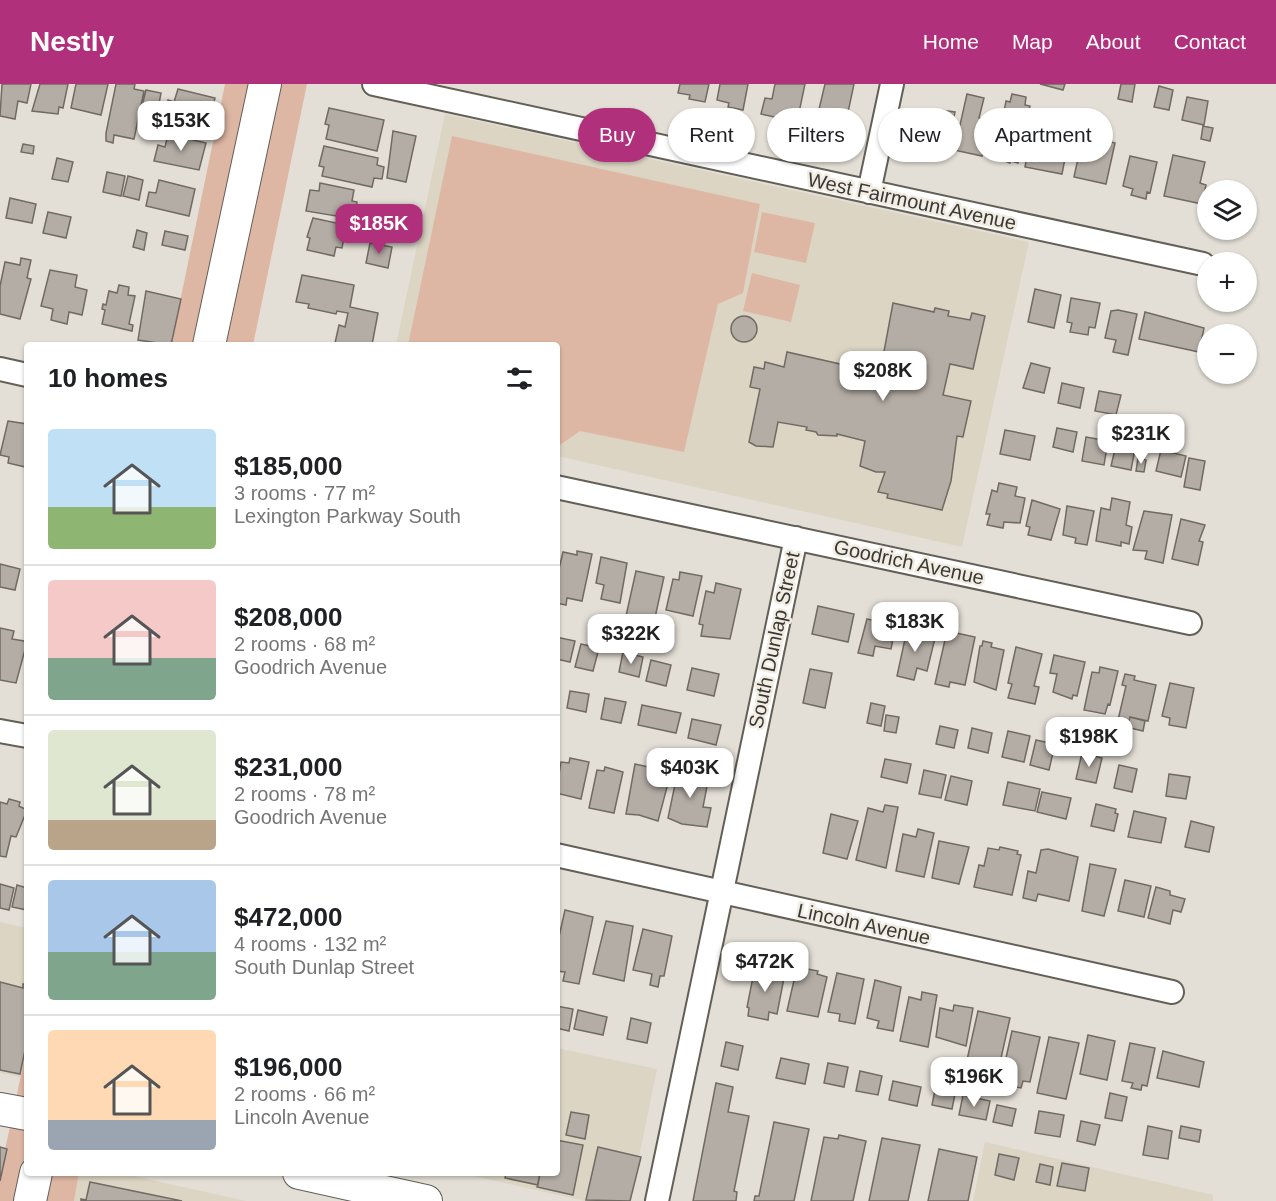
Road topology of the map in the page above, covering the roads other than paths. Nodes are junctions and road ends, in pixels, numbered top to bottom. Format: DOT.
graph roads {
  1 [pos="265,84"];
  2 [pos="374,84"];
  3 [pos="892,84"];
  4 [pos="869,192"];
  5 [pos="1197,263"];
  6 [pos="210,342"];
  7 [pos="0,369"];
  8 [pos="24,374"];
  9 [pos="560,488"];
  10 [pos="796,538"];
  11 [pos="1190,623"];
  12 [pos="0,731"];
  13 [pos="24,735"];
  14 [pos="560,856"];
  15 [pos="721,893"];
  16 [pos="1172,992"];
  17 [pos="0,1109"];
  18 [pos="24,1113"];
  19 [pos="35,1176"];
  20 [pos="313,1176"];
  21 [pos="30,1201"];
  22 [pos="426,1201"];
  23 [pos="657,1201"];
  1 -- 6 [label="main road"];
  2 -- 4 [label="street, West Fairmount Avenue"];
  3 -- 4 [label="street"];
  4 -- 5 [label="street, West Fairmount Avenue"];
  7 -- 8 [label="street"];
  9 -- 10 [label="street, Goodrich Avenue"];
  10 -- 11 [label="street, Goodrich Avenue"];
  10 -- 15 [label="street, South Dunlap Street"];
  12 -- 13 [label="street"];
  14 -- 15 [label="street, Lincoln Avenue"];
  15 -- 16 [label="street, Lincoln Avenue"];
  15 -- 23 [label="street, South Dunlap Street"];
  17 -- 18 [label="main road"];
  19 -- 21 [label="main road"];
  20 -- 22 [label="main road"];
}
